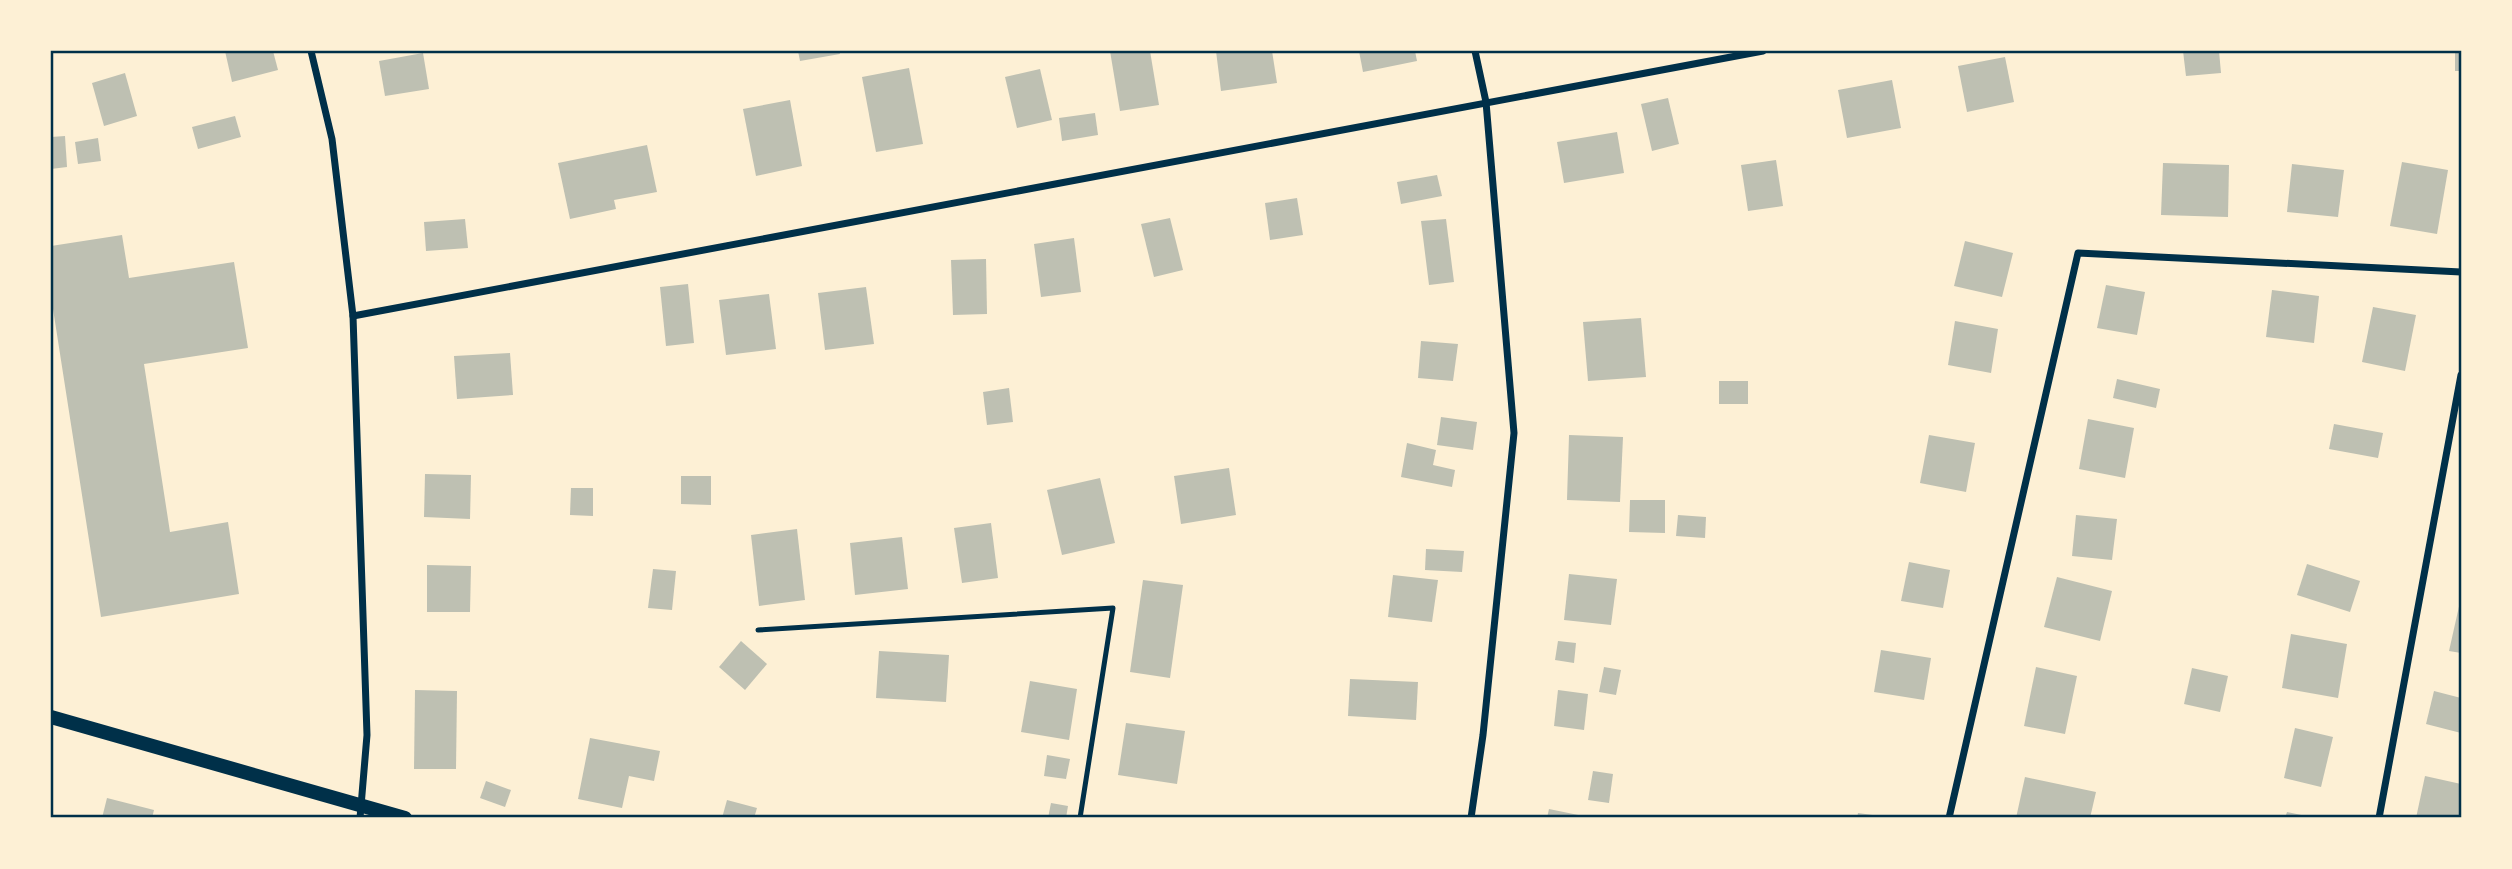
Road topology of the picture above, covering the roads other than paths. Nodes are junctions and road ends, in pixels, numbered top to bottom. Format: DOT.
graph roads {
  1 [pos="311,51"];
  2 [pos="1475,51"];
  3 [pos="1763,51"];
  4 [pos="1486,102"];
  5 [pos="2461,272"];
  6 [pos="353,316"];
  7 [pos="2461,375"];
  8 [pos="758,631"];
  9 [pos="51,717"];
  10 [pos="360,812"];
  11 [pos="405,818"];
  12 [pos="1080,818"];
  13 [pos="1471,818"];
  14 [pos="1949,818"];
  15 [pos="2379,818"];
  1 -- 6 [label="street"];
  2 -- 4 [label="street"];
  3 -- 4 [label="street"];
  4 -- 6 [label="street"];
  4 -- 13 [label="street"];
  5 -- 14 [label="street"];
  6 -- 10 [label="street"];
  7 -- 15 [label="street"];
  8 -- 12 [label="lane"];
  9 -- 10 [label="main road"];
  10 -- 11 [label="main road"];
}
